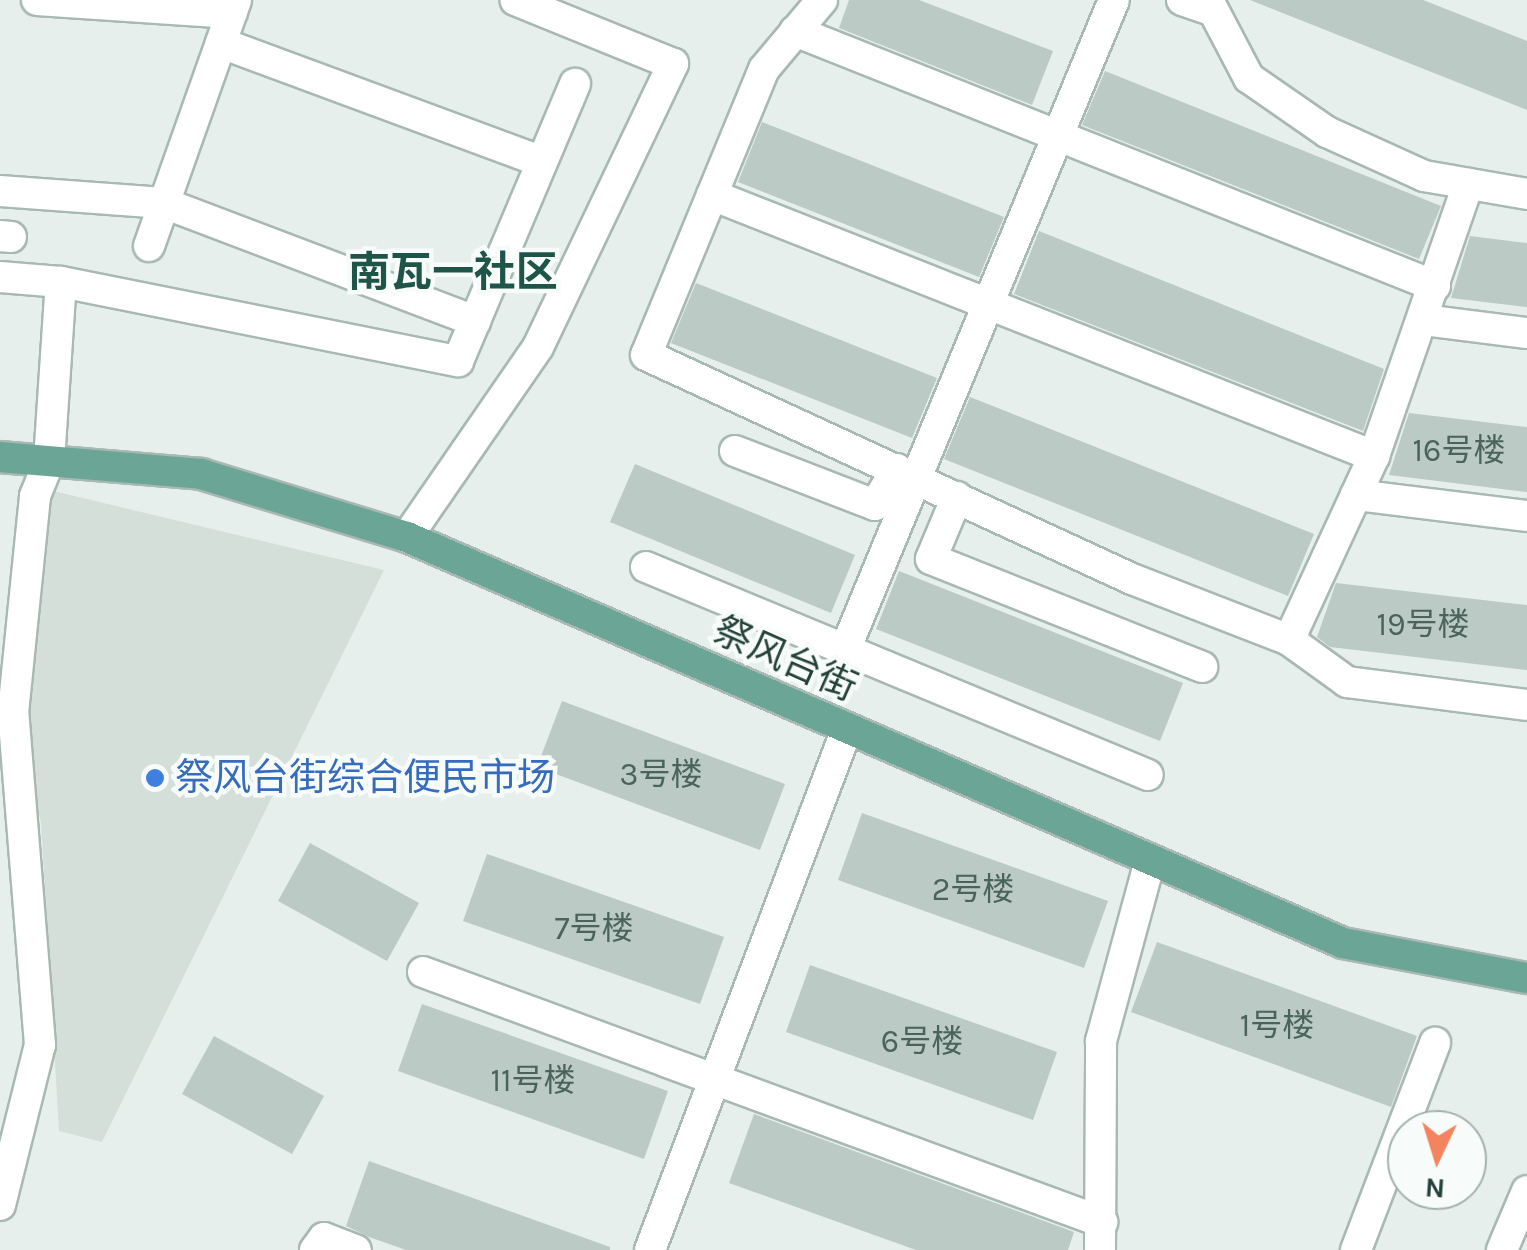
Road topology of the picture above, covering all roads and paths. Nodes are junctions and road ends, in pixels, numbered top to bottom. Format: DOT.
graph roads {
  1 [pos="37,0"];
  2 [pos="515,0"];
  3 [pos="822,0"];
  4 [pos="1114,0"];
  5 [pos="1182,0"];
  6 [pos="1210,5"];
  7 [pos="234,7"];
  8 [pos="795,31"];
  9 [pos="221,43"];
  10 [pos="575,84"];
  11 [pos="1058,134"];
  12 [pos="542,162"];
  13 [pos="1468,184"];
  14 [pos="0,191"];
  15 [pos="1527,194"];
  16 [pos="712,195"];
  17 [pos="164,202"];
  18 [pos="149,246"];
  19 [pos="0,276"];
  20 [pos="61,282"];
  21 [pos="1435,286"];
  22 [pos="993,306"];
  23 [pos="1424,320"];
  24 [pos="475,321"];
  25 [pos="1527,332"];
  26 [pos="735,450"];
  27 [pos="1374,456"];
  28 [pos="0,458"];
  29 [pos="48,461"];
  30 [pos="909,475"];
  31 [pos="1356,496"];
  32 [pos="957,497"];
  33 [pos="1527,516"];
  34 [pos="407,537"];
  35 [pos="646,567"];
  36 [pos="1289,640"];
  37 [pos="846,650"];
  38 [pos="1202,667"];
  39 [pos="1527,705"];
  40 [pos="846,729"];
  41 [pos="1148,775"];
  42 [pos="1150,861"];
  43 [pos="424,972"];
  44 [pos="1527,978"];
  45 [pos="1435,1043"];
  46 [pos="714,1079"];
  47 [pos="1527,1191"];
  48 [pos="0,1205"];
  49 [pos="1101,1236"];
  50 [pos="315,1250"];
  51 [pos="356,1250"];
  52 [pos="650,1250"];
  53 [pos="1356,1250"];
  54 [pos="1502,1250"];
  1 -- 7 [label="street"];
  2 -- 34 [label="street"];
  3 -- 8 [label="street"];
  4 -- 11 [label="street"];
  5 -- 6 [label="street"];
  6 -- 13 [label="street"];
  7 -- 9 [label="street"];
  8 -- 11 [label="street"];
  8 -- 16 [label="street"];
  9 -- 12 [label="street"];
  9 -- 17 [label="street"];
  10 -- 12 [label="street"];
  11 -- 21 [label="street"];
  11 -- 22 [label="street"];
  12 -- 24 [label="street"];
  13 -- 15 [label="street"];
  13 -- 21 [label="street"];
  14 -- 17 [label="street"];
  16 -- 22 [label="street"];
  16 -- 30 [label="street"];
  17 -- 18 [label="street"];
  17 -- 24 [label="street"];
  19 -- 20 [label="street"];
  20 -- 24 [label="street"];
  20 -- 29 [label="street"];
  21 -- 23 [label="street"];
  22 -- 27 [label="street"];
  22 -- 30 [label="street"];
  23 -- 25 [label="street"];
  23 -- 27 [label="street"];
  26 -- 30 [label="street"];
  27 -- 31 [label="street"];
  28 -- 29 [label="main road, 祭风台街"];
  29 -- 34 [label="main road, 祭风台街"];
  29 -- 48 [label="street"];
  30 -- 32 [label="street"];
  30 -- 37 [label="street"];
  31 -- 33 [label="street"];
  31 -- 36 [label="street"];
  32 -- 36 [label="street"];
  32 -- 38 [label="street"];
  34 -- 40 [label="main road, 祭风台街"];
  35 -- 37 [label="street"];
  36 -- 39 [label="street"];
  37 -- 41 [label="street"];
  40 -- 42 [label="main road, 祭风台街"];
  40 -- 46 [label="street"];
  42 -- 44 [label="main road, 祭风台街"];
  42 -- 49 [label="street"];
  43 -- 46 [label="street"];
  45 -- 53 [label="street"];
  46 -- 49 [label="street"];
  46 -- 52 [label="street"];
  47 -- 54 [label="street"];
  50 -- 51 [label="street"];
}
